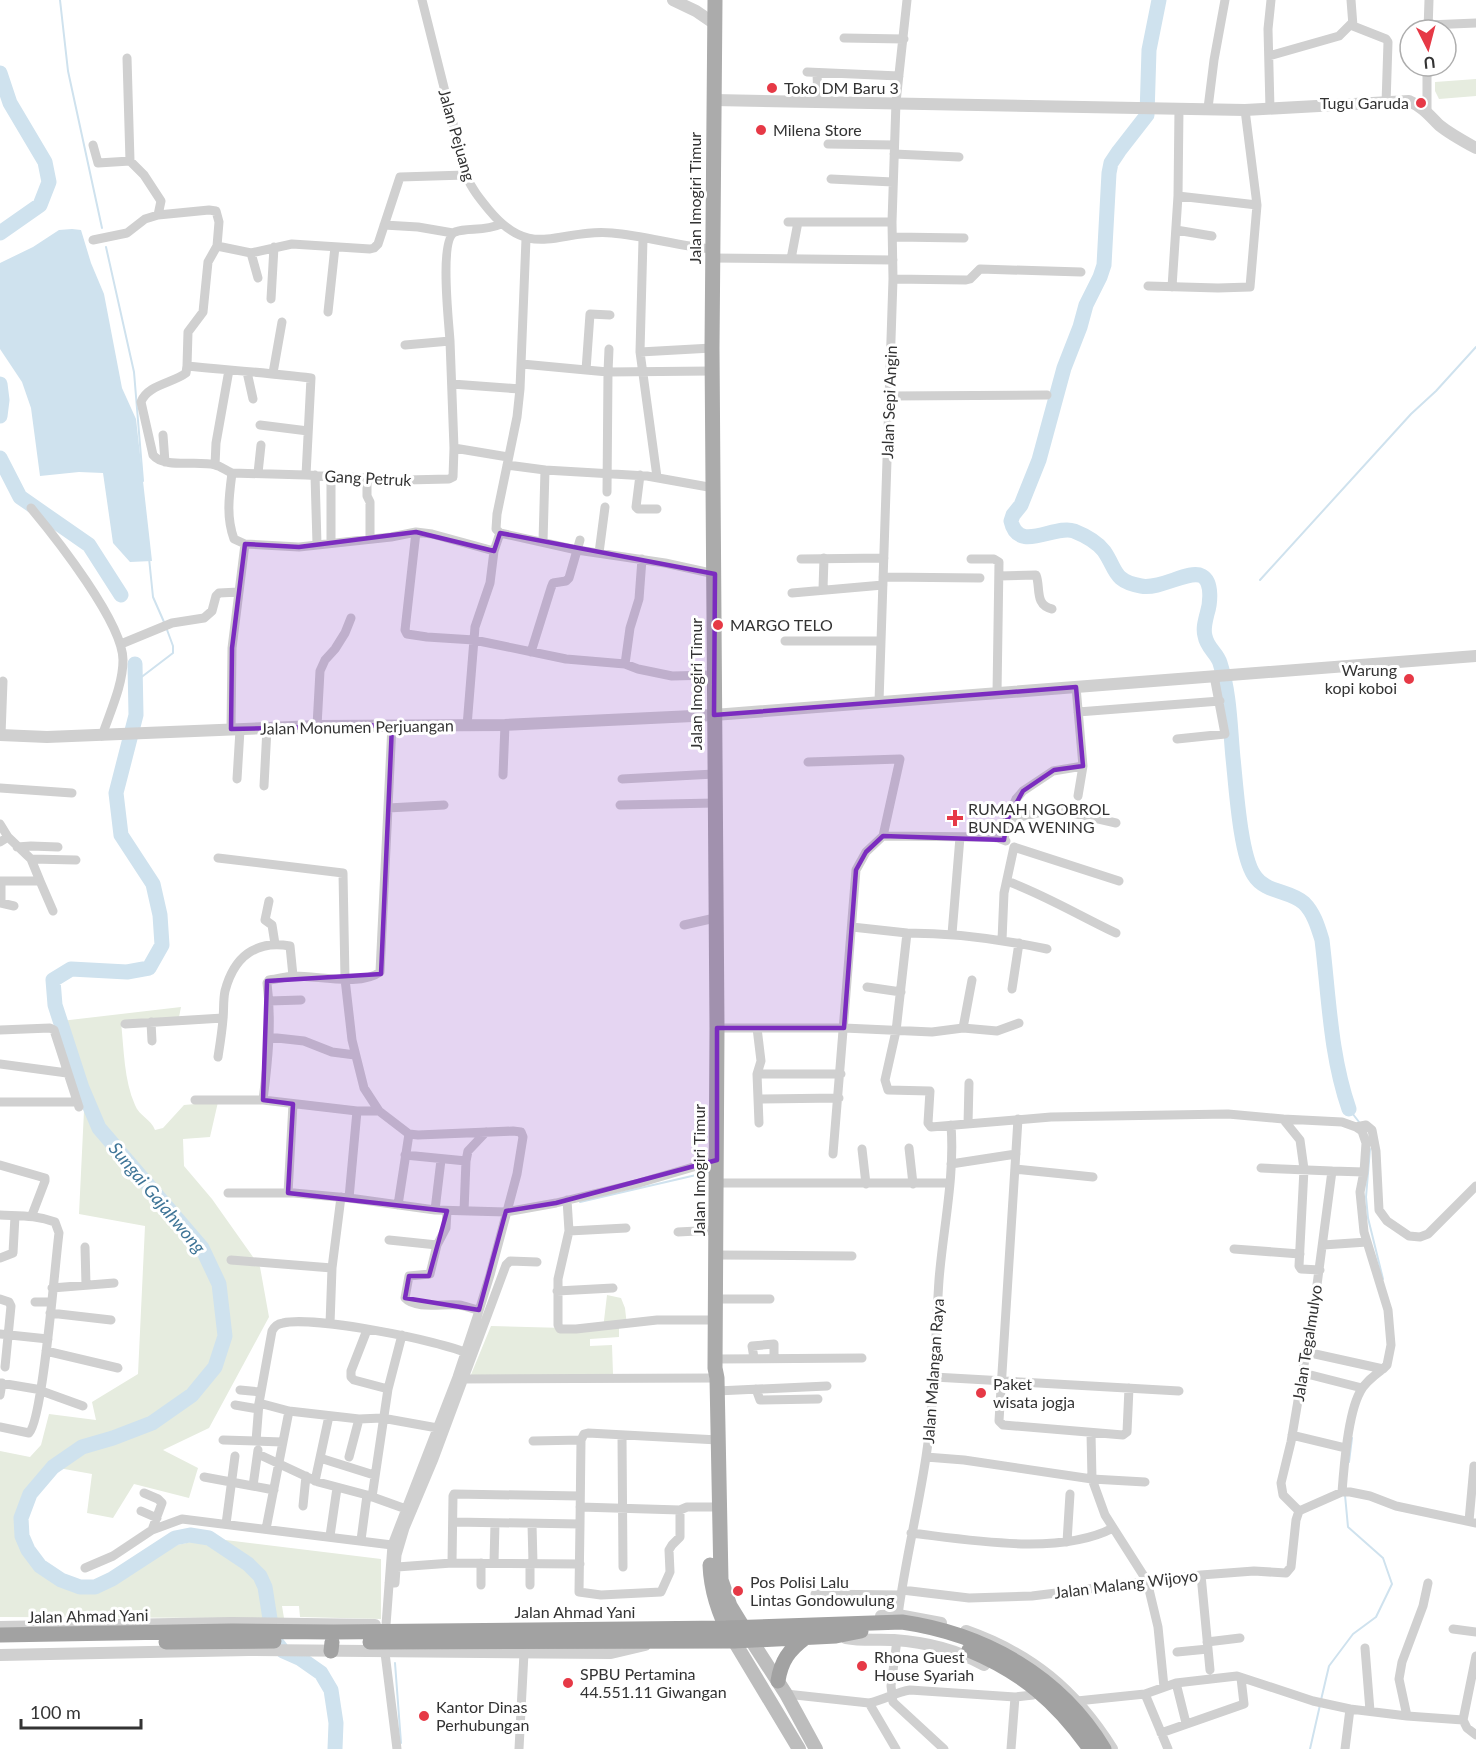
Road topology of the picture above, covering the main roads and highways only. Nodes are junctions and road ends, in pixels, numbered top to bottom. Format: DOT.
graph roads {
  1 [pos="715,0"];
  2 [pos="714,1507"];
  3 [pos="747,1634"];
  4 [pos="730,1635"];
  5 [pos="486,1636"];
  6 [pos="805,1638"];
  7 [pos="3,1640"];
  8 [pos="782,1688"];
  9 [pos="799,1749"];
  10 [pos="816,1749"];
  11 [pos="1090,1749"];
  12 [pos="1104,1749"];
  1 -- 2 [label="main road, Jalan Imogiri Timur"];
  2 -- 3 [label="main road, Jalan Imogiri Timur"];
  2 -- 4 [label="main road, Jalan Imogiri Timur"];
  3 -- 4 [label="highway, Jalan Ahmad Yani"];
  3 -- 6 [label="highway, Jalan Ahmad Yani"];
  3 -- 8 [label="main road, Jalan Imogiri Timur"];
  3 -- 12 [label="highway, Jalan Ahmad Yani"];
  4 -- 5 [label="highway, Jalan Ahmad Yani"];
  4 -- 5 [label="highway, Jalan Ahmad Yani"];
  4 -- 9 [label="main road, Jalan Imogiri Timur"];
  5 -- 7 [label="highway, Jalan Ahmad Yani"];
  6 -- 8 [label="highway"];
  6 -- 11 [label="highway, Jalan Ahmad Yani"];
  8 -- 10 [label="main road, Jalan Imogiri Timur"];
}
